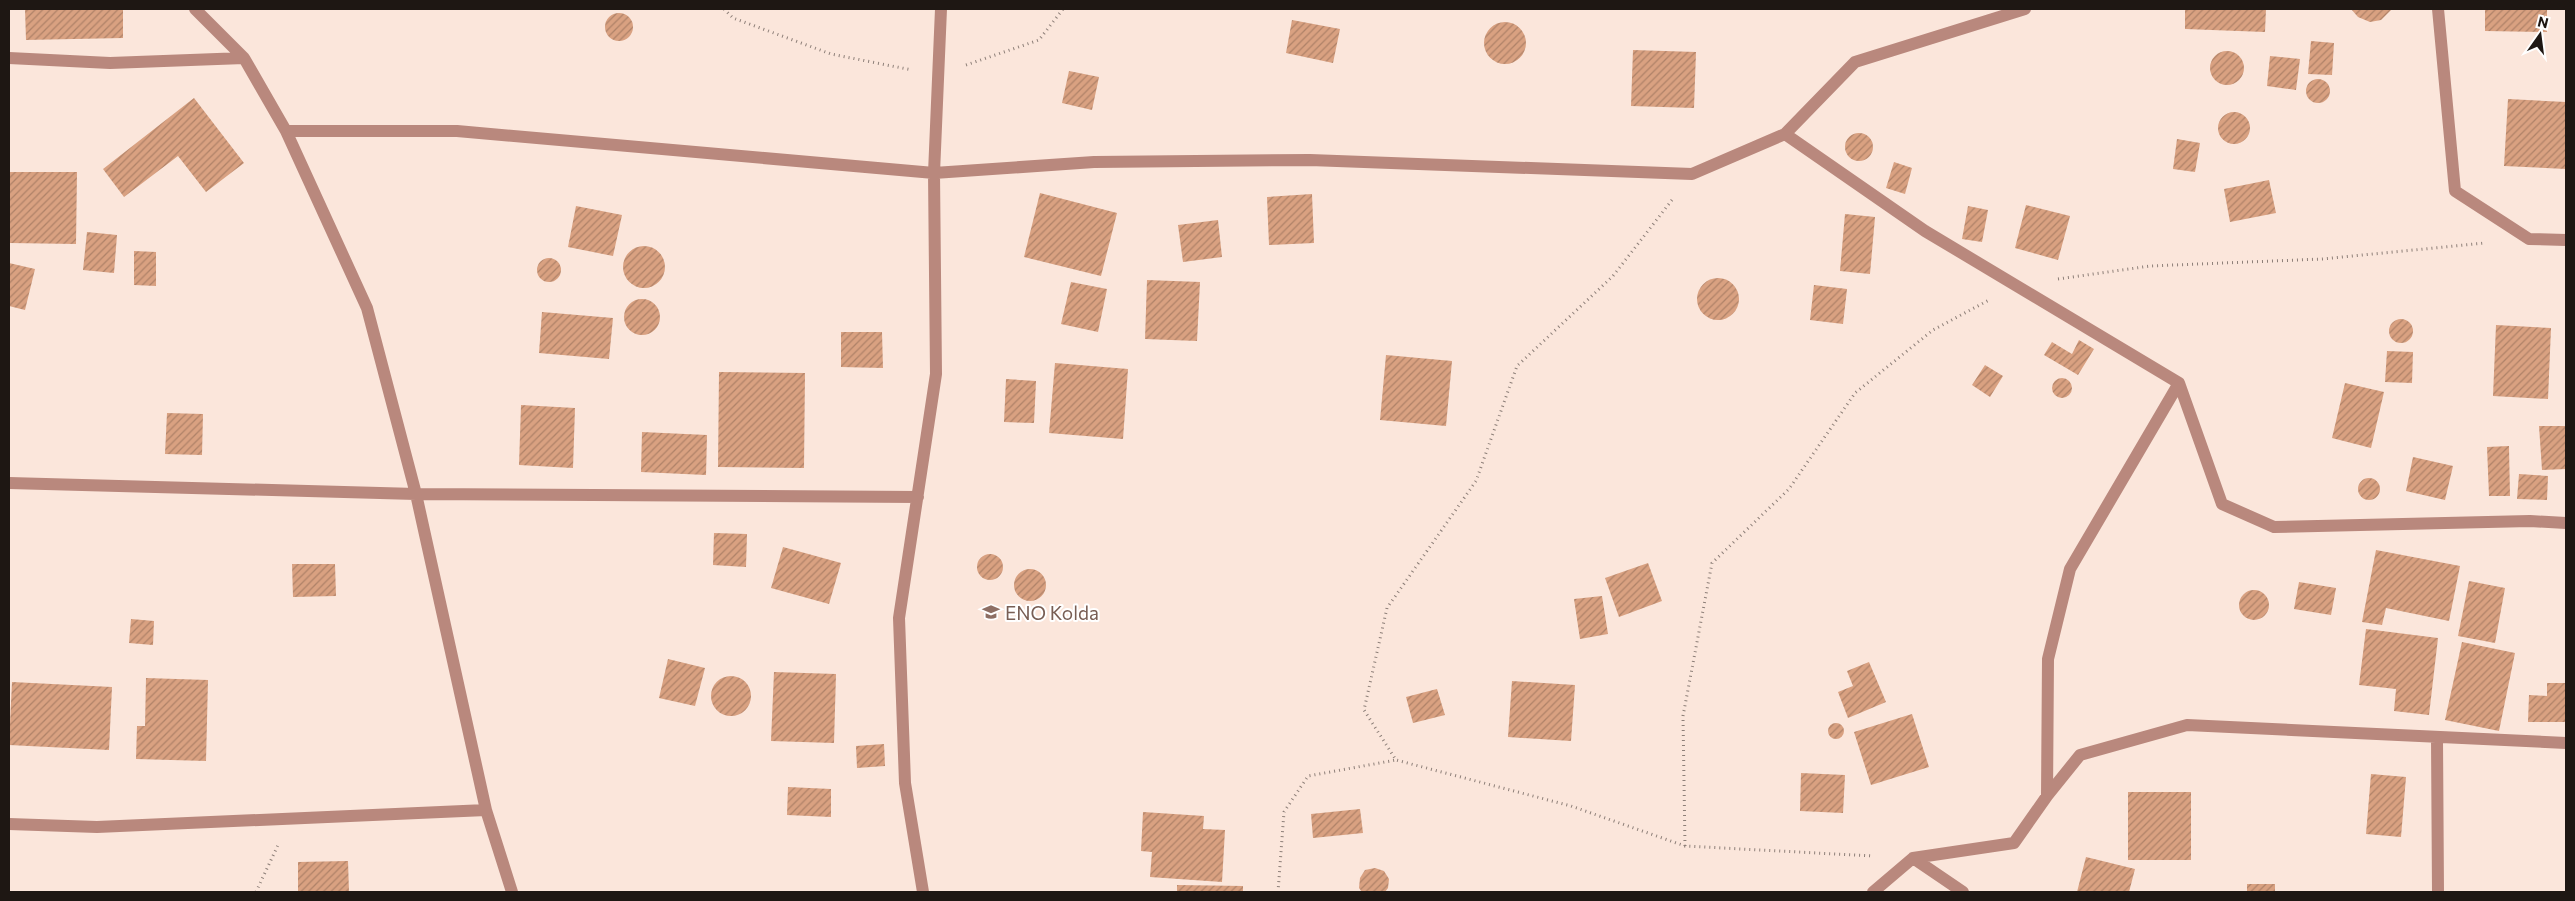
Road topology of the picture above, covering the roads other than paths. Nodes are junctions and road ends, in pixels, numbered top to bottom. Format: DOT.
graph roads {
  1 [pos="196,9"];
  2 [pos="941,9"];
  3 [pos="2025,9"];
  4 [pos="2438,9"];
  5 [pos="9,58"];
  6 [pos="244,58"];
  7 [pos="286,131"];
  8 [pos="1785,134"];
  9 [pos="934,173"];
  10 [pos="2566,240"];
  11 [pos="2179,383"];
  12 [pos="9,483"];
  13 [pos="416,494"];
  14 [pos="918,498"];
  15 [pos="2566,523"];
  16 [pos="2437,739"];
  17 [pos="2566,743"];
  18 [pos="2047,796"];
  19 [pos="486,810"];
  20 [pos="9,824"];
  21 [pos="1913,858"];
  22 [pos="512,892"];
  23 [pos="923,892"];
  24 [pos="1873,892"];
  25 [pos="1963,892"];
  26 [pos="2438,892"];
  1 -- 6 [label="street"];
  2 -- 9 [label="street"];
  3 -- 8 [label="street"];
  4 -- 10 [label="street"];
  5 -- 6 [label="street"];
  6 -- 7 [label="street"];
  7 -- 9 [label="street"];
  7 -- 13 [label="street"];
  8 -- 9 [label="street"];
  8 -- 11 [label="street"];
  9 -- 14 [label="street"];
  11 -- 15 [label="street"];
  11 -- 18 [label="street"];
  12 -- 13 [label="street"];
  13 -- 14 [label="street"];
  13 -- 19 [label="street"];
  14 -- 23 [label="street"];
  16 -- 17 [label="street"];
  16 -- 18 [label="street"];
  16 -- 26 [label="street"];
  18 -- 21 [label="street"];
  19 -- 20 [label="street"];
  19 -- 22 [label="street"];
  21 -- 24 [label="street"];
  21 -- 25 [label="street"];
}
